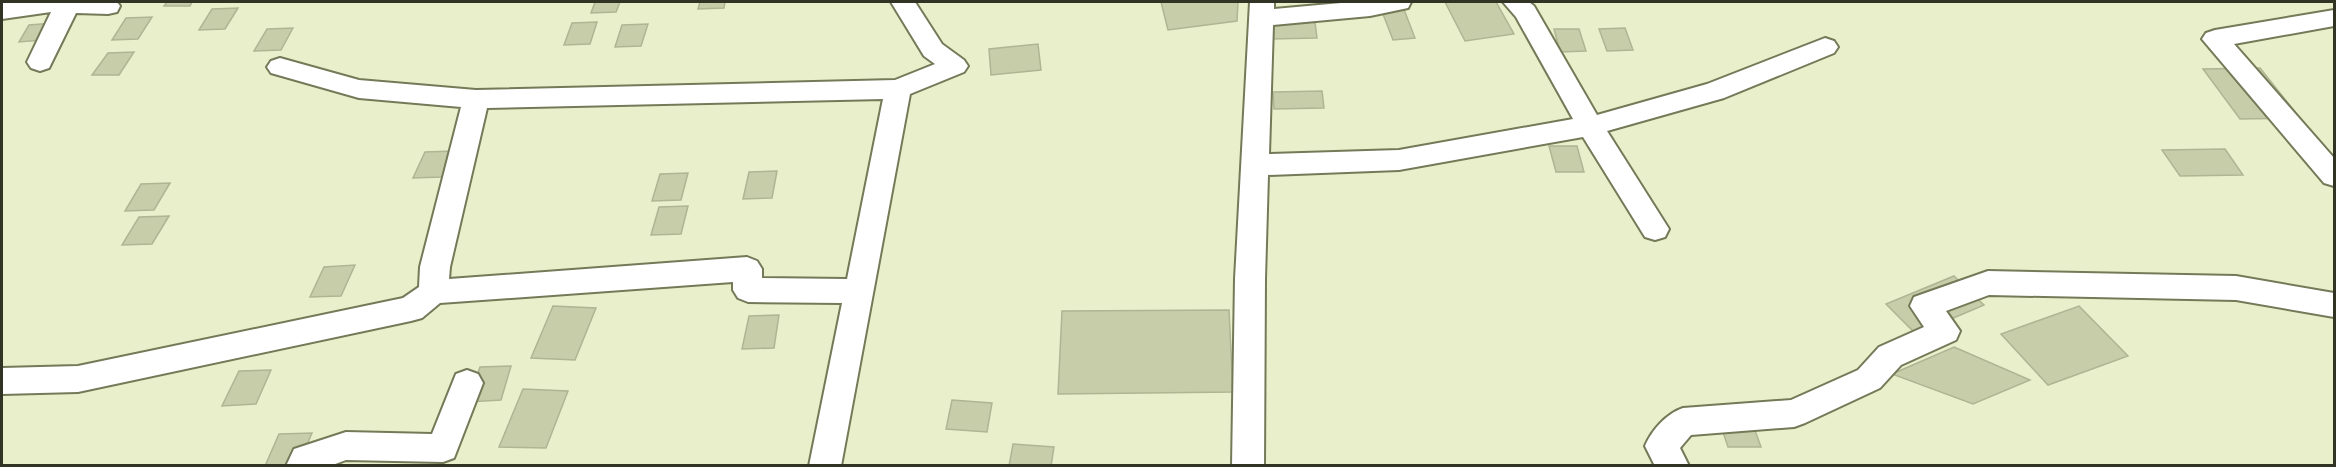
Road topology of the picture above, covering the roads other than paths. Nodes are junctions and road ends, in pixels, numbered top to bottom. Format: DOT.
graph roads {
  1 [pos="66,2"];
  2 [pos="903,2"];
  3 [pos="1399,2"];
  4 [pos="1515,2"];
  5 [pos="108,6"];
  6 [pos="1262,10"];
  7 [pos="2,11"];
  8 [pos="2334,18"];
  9 [pos="1825,46"];
  10 [pos="40,62"];
  11 [pos="280,67"];
  12 [pos="898,89"];
  13 [pos="476,99"];
  14 [pos="1590,126"];
  15 [pos="1255,165"];
  16 [pos="2334,176"];
  17 [pos="1655,229"];
  18 [pos="858,291"];
  19 [pos="434,292"];
  20 [pos="2334,305"];
  21 [pos="2,381"];
  22 [pos="467,383"];
  23 [pos="302,465"];
  24 [pos="825,465"];
  25 [pos="1248,465"];
  26 [pos="1672,465"];
  1 -- 5 [label="street"];
  1 -- 7 [label="street"];
  1 -- 10 [label="street"];
  2 -- 12 [label="street"];
  3 -- 6 [label="street"];
  4 -- 14 [label="street"];
  6 -- 15 [label="street"];
  8 -- 16 [label="street"];
  9 -- 14 [label="street"];
  11 -- 13 [label="street"];
  12 -- 13 [label="street"];
  12 -- 18 [label="street"];
  13 -- 19 [label="street"];
  14 -- 15 [label="street"];
  14 -- 17 [label="street"];
  15 -- 25 [label="street"];
  18 -- 19 [label="street"];
  18 -- 24 [label="street"];
  19 -- 21 [label="street"];
  20 -- 26 [label="street"];
  22 -- 23 [label="street"];
}
